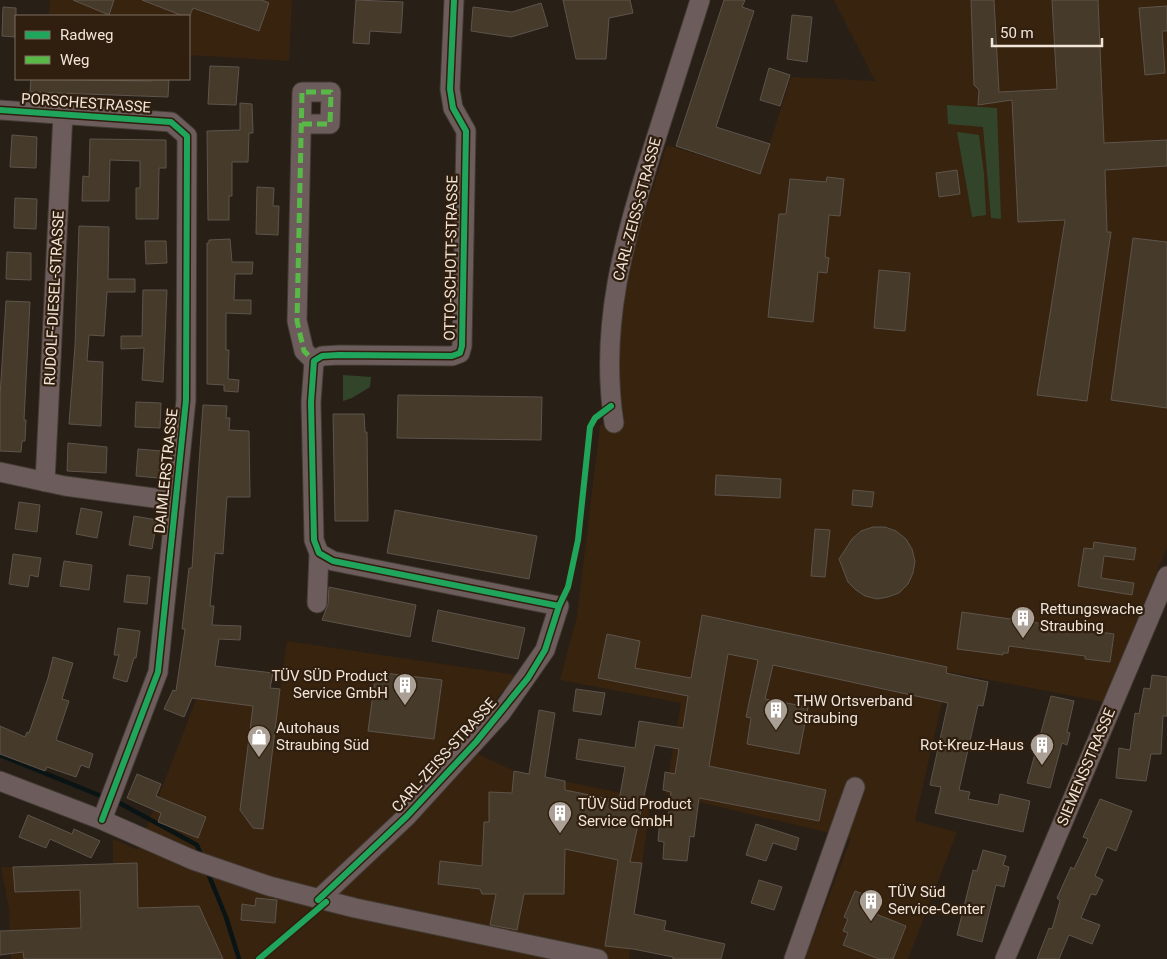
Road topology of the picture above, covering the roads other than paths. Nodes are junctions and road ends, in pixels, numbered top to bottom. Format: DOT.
graph roads {
  1 [pos="454,0"];
  2 [pos="700,0"];
  3 [pos="0,110"];
  4 [pos="63,114"];
  5 [pos="171,122"];
  6 [pos="302,124"];
  7 [pos="314,361"];
  8 [pos="614,423"];
  9 [pos="0,472"];
  10 [pos="45,482"];
  11 [pos="176,501"];
  12 [pos="319,552"];
  13 [pos="1167,576"];
  14 [pos="317,603"];
  15 [pos="0,781"];
  16 [pos="855,787"];
  17 [pos="108,806"];
  18 [pos="318,900"];
  19 [pos="598,959"];
  20 [pos="794,959"];
  21 [pos="1005,959"];
  1 -- 7 [label="street, OTTO-SCHOTT-STRASSE"];
  2 -- 8 [label="street, CARL-ZEISS-STRASSE"];
  3 -- 4 [label="street, PORSCHESTRASSE"];
  4 -- 5 [label="street, PORSCHESTRASSE"];
  4 -- 10 [label="street, RUDOLF-DIESEL-STRASSE"];
  5 -- 11 [label="street, DAIMLERSTRASSE"];
  6 -- 7 [label="street"];
  7 -- 12 [label="street"];
  9 -- 10 [label="street"];
  10 -- 11 [label="street"];
  11 -- 17 [label="street, DAIMLERSTRASSE"];
  12 -- 14 [label="street"];
  12 -- 18 [label="street, CARL-ZEISS-STRASSE"];
  13 -- 21 [label="street, SIEMENSSTRASSE"];
  15 -- 17 [label="street"];
  16 -- 20 [label="street"];
  17 -- 18 [label="street"];
  18 -- 19 [label="street"];
}
